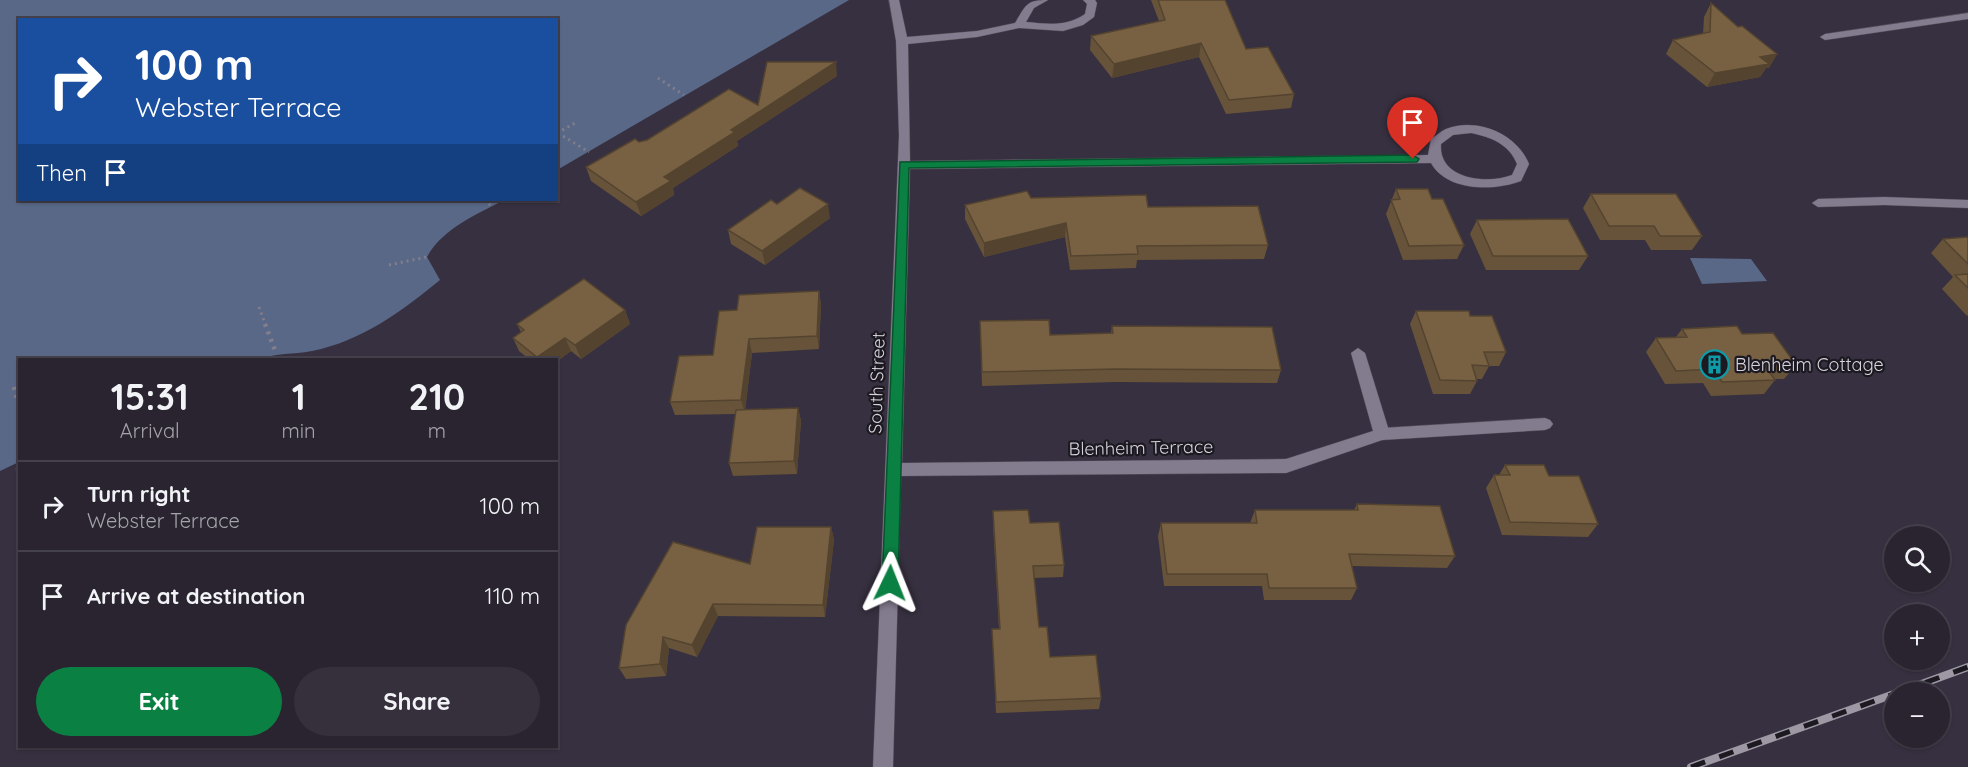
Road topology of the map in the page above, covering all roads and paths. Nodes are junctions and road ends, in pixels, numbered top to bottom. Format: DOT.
graph roads {
  1 [pos="894,0"];
  2 [pos="1043,0"];
  3 [pos="1088,0"];
  4 [pos="1968,16"];
  5 [pos="1019,25"];
  6 [pos="1825,37"];
  7 [pos="902,41"];
  8 [pos="658,78"];
  9 [pos="684,95"];
  10 [pos="578,122"];
  11 [pos="558,132"];
  12 [pos="558,134"];
  13 [pos="589,152"];
  14 [pos="1436,159"];
  15 [pos="904,165"];
  16 [pos="485,201"];
  17 [pos="1818,203"];
  18 [pos="1968,204"];
  19 [pos="492,206"];
  20 [pos="427,257"];
  21 [pos="389,264"];
  22 [pos="259,307"];
  23 [pos="276,353"];
  24 [pos="1358,353"];
  25 [pos="14,387"];
  26 [pos="18,403"];
  27 [pos="1545,424"];
  28 [pos="1382,434"];
  29 [pos="894,470"];
  30 [pos="881,766"];
  1 -- 7 [label="street, South Street"];
  2 -- 5 [label="street"];
  3 -- 5 [label="street"];
  4 -- 6 [label="street"];
  5 -- 7 [label="street"];
  7 -- 15 [label="street, South Street"];
  8 -- 9 [label="path"];
  10 -- 11 [label="path"];
  12 -- 13 [label="path"];
  14 -- 14 [label="street"];
  14 -- 15 [label="street"];
  15 -- 29 [label="street, South Street"];
  16 -- 19 [label="path"];
  17 -- 18 [label="street"];
  20 -- 21 [label="path"];
  22 -- 23 [label="path"];
  24 -- 28 [label="street"];
  25 -- 26 [label="path"];
  27 -- 28 [label="street, Blenheim Terrace"];
  28 -- 29 [label="street, Blenheim Terrace"];
  29 -- 30 [label="street, South Street"];
}
